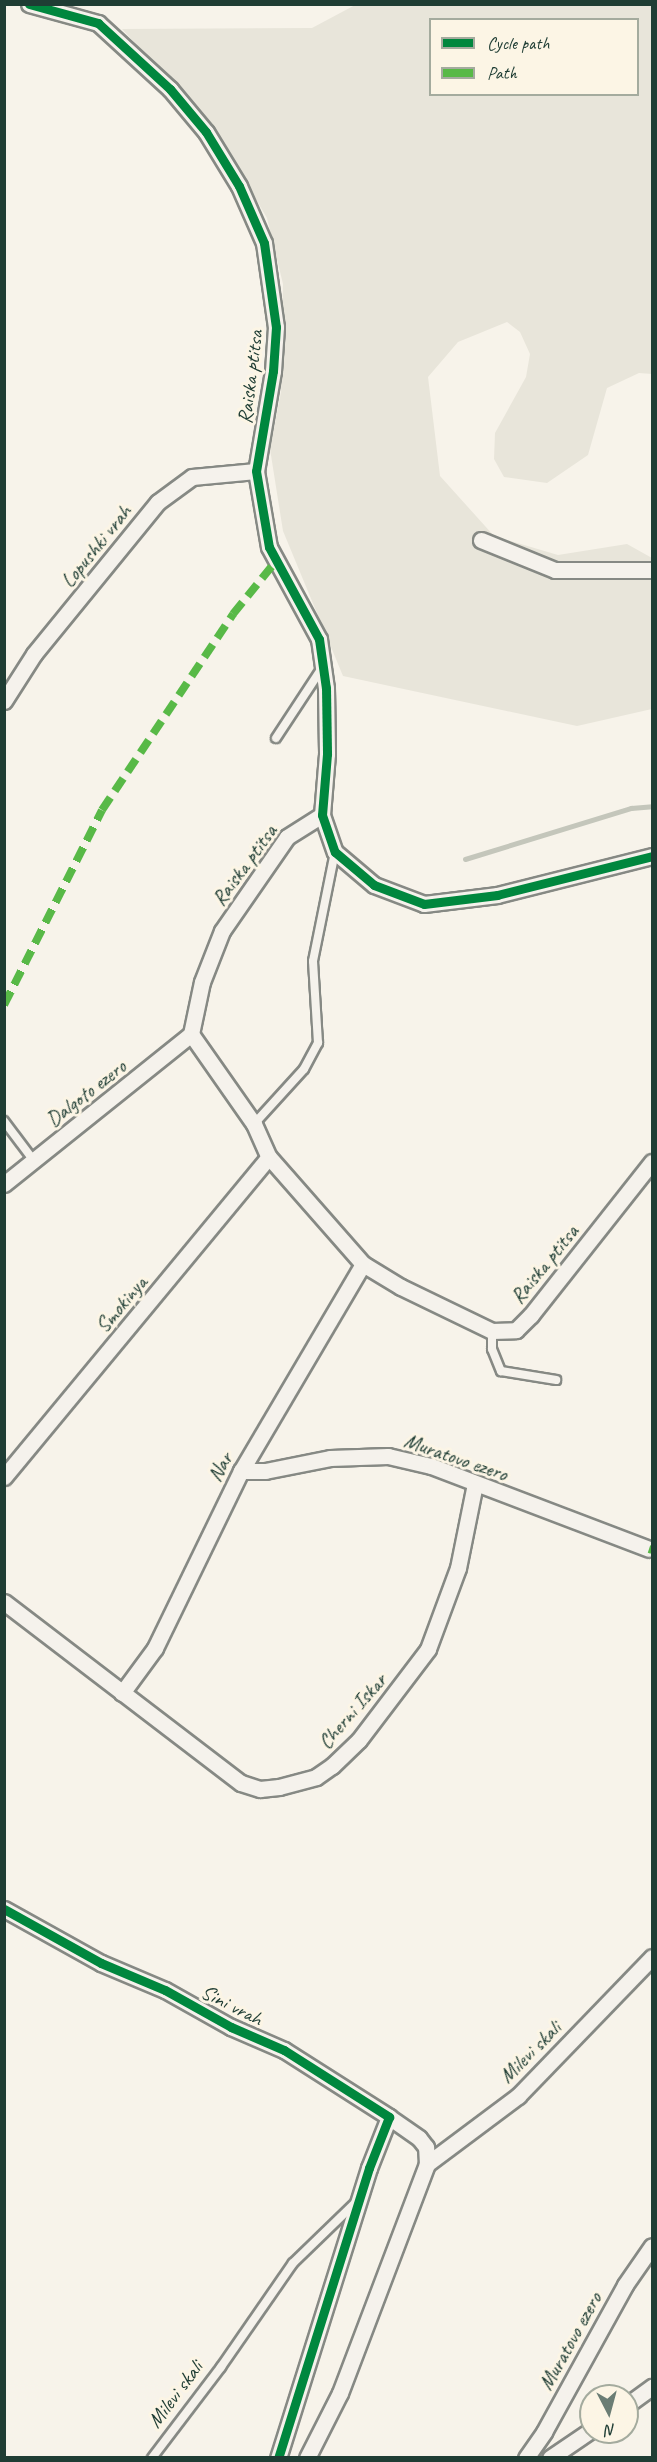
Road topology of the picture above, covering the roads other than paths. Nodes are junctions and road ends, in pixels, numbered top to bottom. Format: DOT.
graph roads {
  1 [pos="29,4"];
  2 [pos="256,471"];
  3 [pos="481,540"];
  4 [pos="652,570"];
  5 [pos="323,667"];
  6 [pos="4,701"];
  7 [pos="276,738"];
  8 [pos="322,815"];
  9 [pos="335,852"];
  10 [pos="652,856"];
  11 [pos="191,1034"];
  12 [pos="4,1121"];
  13 [pos="254,1124"];
  14 [pos="269,1156"];
  15 [pos="34,1161"];
  16 [pos="652,1162"];
  17 [pos="4,1184"];
  18 [pos="363,1264"];
  19 [pos="492,1331"];
  20 [pos="556,1380"];
  21 [pos="241,1471"];
  22 [pos="4,1477"];
  23 [pos="474,1484"];
  24 [pos="649,1549"];
  25 [pos="4,1602"];
  26 [pos="122,1693"];
  27 [pos="4,1909"];
  28 [pos="652,1957"];
  29 [pos="390,2117"];
  30 [pos="427,2164"];
  31 [pos="360,2198"];
  32 [pos="652,2246"];
  33 [pos="652,2386"];
  34 [pos="639,2396"];
  35 [pos="579,2438"];
  36 [pos="152,2457"];
  37 [pos="278,2457"];
  38 [pos="307,2457"];
  39 [pos="526,2457"];
  40 [pos="550,2457"];
  1 -- 2 [label="street, Raiska ptitsa"];
  2 -- 5 [label="street, Raiska ptitsa"];
  2 -- 6 [label="street, Lopushki vrah"];
  3 -- 4 [label="street"];
  5 -- 7 [label="lane"];
  5 -- 8 [label="street, Raiska ptitsa"];
  8 -- 9 [label="street"];
  8 -- 11 [label="street, Raiska ptitsa"];
  9 -- 10 [label="street"];
  9 -- 13 [label="lane"];
  11 -- 13 [label="street"];
  11 -- 15 [label="street, Dalgoto ezero"];
  12 -- 15 [label="lane"];
  13 -- 14 [label="street"];
  14 -- 18 [label="street"];
  14 -- 22 [label="street, Smokinya"];
  15 -- 17 [label="street, Dalgoto ezero"];
  16 -- 19 [label="street, Raiska ptitsa"];
  18 -- 19 [label="street"];
  18 -- 21 [label="street, Nar"];
  19 -- 20 [label="lane"];
  21 -- 23 [label="street, Muratovo ezero"];
  21 -- 26 [label="street, Nar"];
  23 -- 24 [label="street, Muratovo ezero"];
  23 -- 26 [label="street, Cherni Iskar"];
  25 -- 26 [label="street, Cherni Iskar"];
  27 -- 29 [label="street, Sini vrah"];
  28 -- 30 [label="street, Milevi skali"];
  29 -- 30 [label="street, Sini vrah"];
  29 -- 31 [label="street"];
  30 -- 38 [label="street"];
  31 -- 36 [label="lane, Milevi skali"];
  31 -- 37 [label="street"];
  32 -- 39 [label="street, Muratovo ezero"];
  33 -- 34 [label="street"];
  35 -- 40 [label="street"];
}
